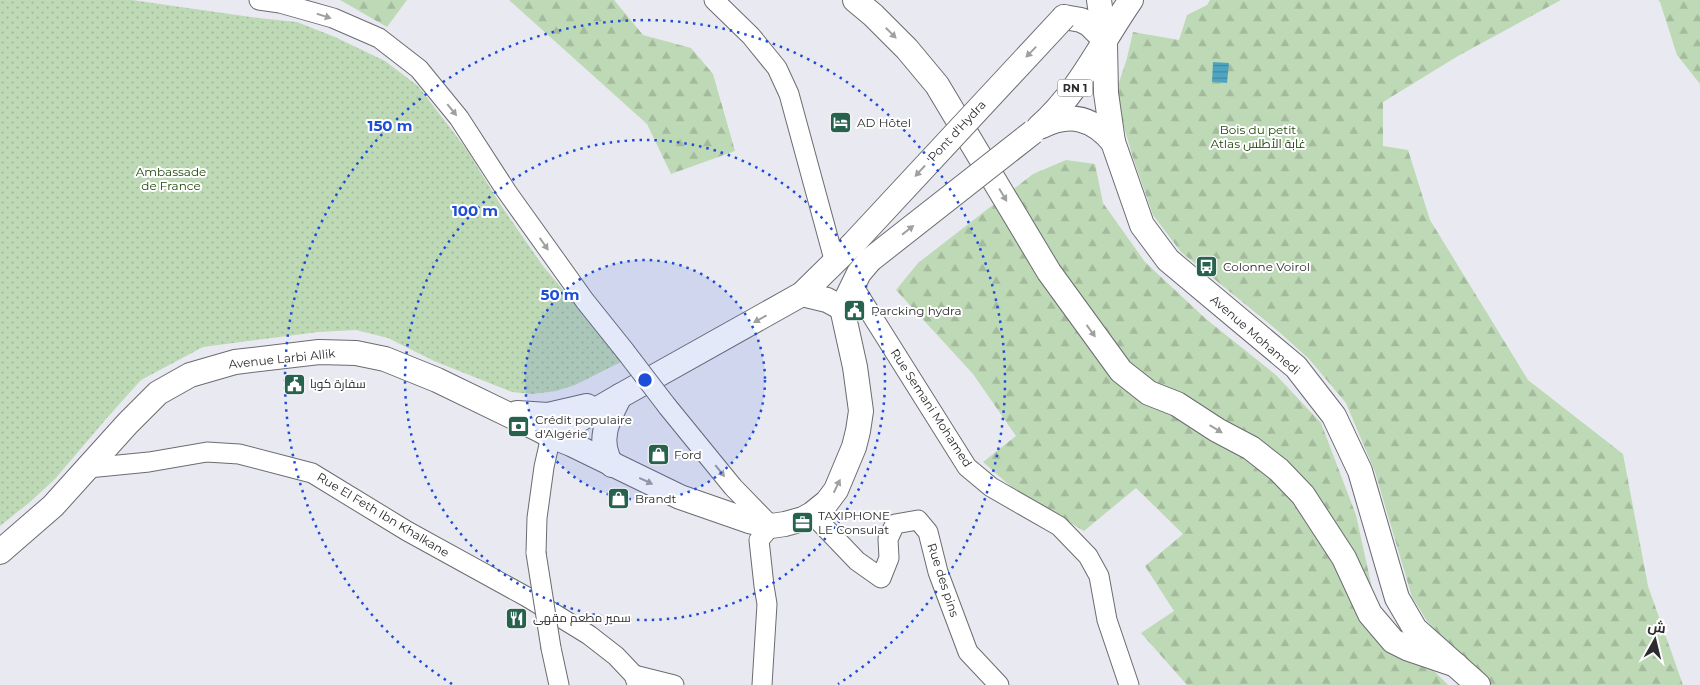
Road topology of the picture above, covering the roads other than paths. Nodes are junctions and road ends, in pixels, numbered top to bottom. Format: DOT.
graph roads {
  1 [pos="260,0"];
  2 [pos="714,0"];
  3 [pos="855,0"];
  4 [pos="1099,0"];
  5 [pos="1131,0"];
  6 [pos="1072,8"];
  7 [pos="1105,44"];
  8 [pos="1036,130"];
  9 [pos="1113,142"];
  10 [pos="823,217"];
  11 [pos="852,245"];
  12 [pos="835,263"];
  13 [pos="852,284"];
  14 [pos="802,294"];
  15 [pos="842,308"];
  16 [pos="620,396"];
  17 [pos="504,412"];
  18 [pos="561,440"];
  19 [pos="612,465"];
  20 [pos="88,468"];
  21 [pos="812,514"];
  22 [pos="770,526"];
  23 [pos="0,552"];
  24 [pos="1456,665"];
  25 [pos="637,682"];
  26 [pos="560,685"];
  27 [pos="674,685"];
  28 [pos="762,685"];
  29 [pos="999,685"];
  30 [pos="1129,685"];
  31 [pos="1478,685"];
  1 -- 22 [label="street, one-way, bridge"];
  2 -- 10 [label="street"];
  3 -- 24 [label="main road, one-way"];
  4 -- 7 [label="main road, Avenue Mohamedi"];
  5 -- 7 [label="main road, RN 1"];
  6 -- 7 [label="main road"];
  6 -- 11 [label="main road, Pont d'Hydra, one-way, bridge"];
  7 -- 8 [label="main road, RN 1"];
  7 -- 9 [label="main road, Avenue Mohamedi / RN 1"];
  8 -- 9 [label="main road"];
  13 -- 8 [label="main road, one-way, bridge"];
  9 -- 24 [label="main road, Avenue Mohamedi / RN 1"];
  10 -- 11 [label="street"];
  10 -- 12 [label="street"];
  11 -- 12 [label="main road, Pont d'Hydra"];
  12 -- 14 [label="main road, Pont d'Hydra"];
  13 -- 15 [label="main road"];
  13 -- 30 [label="street, Rue Semani Mohamed"];
  14 -- 15 [label="main road"];
  14 -- 16 [label="main road, Pont d'Hydra, one-way"];
  21 -- 15 [label="main road, one-way"];
  16 -- 17 [label="main road"];
  16 -- 18 [label="main road"];
  16 -- 19 [label="main road"];
  17 -- 18 [label="main road, Avenue Larbi Allik"];
  17 -- 20 [label="main road, Avenue Larbi Allik"];
  18 -- 19 [label="main road"];
  18 -- 26 [label="street, bridge"];
  19 -- 22 [label="main road, one-way"];
  20 -- 23 [label="main road, Avenue Larbi Allik"];
  20 -- 25 [label="street, Rue El Feth Ibn Khalkane"];
  21 -- 22 [label="main road"];
  21 -- 29 [label="street, Rue des pins"];
  22 -- 28 [label="street"];
  24 -- 31 [label="main road, Avenue Mohamedi / RN 1"];
  25 -- 27 [label="street"];
}
